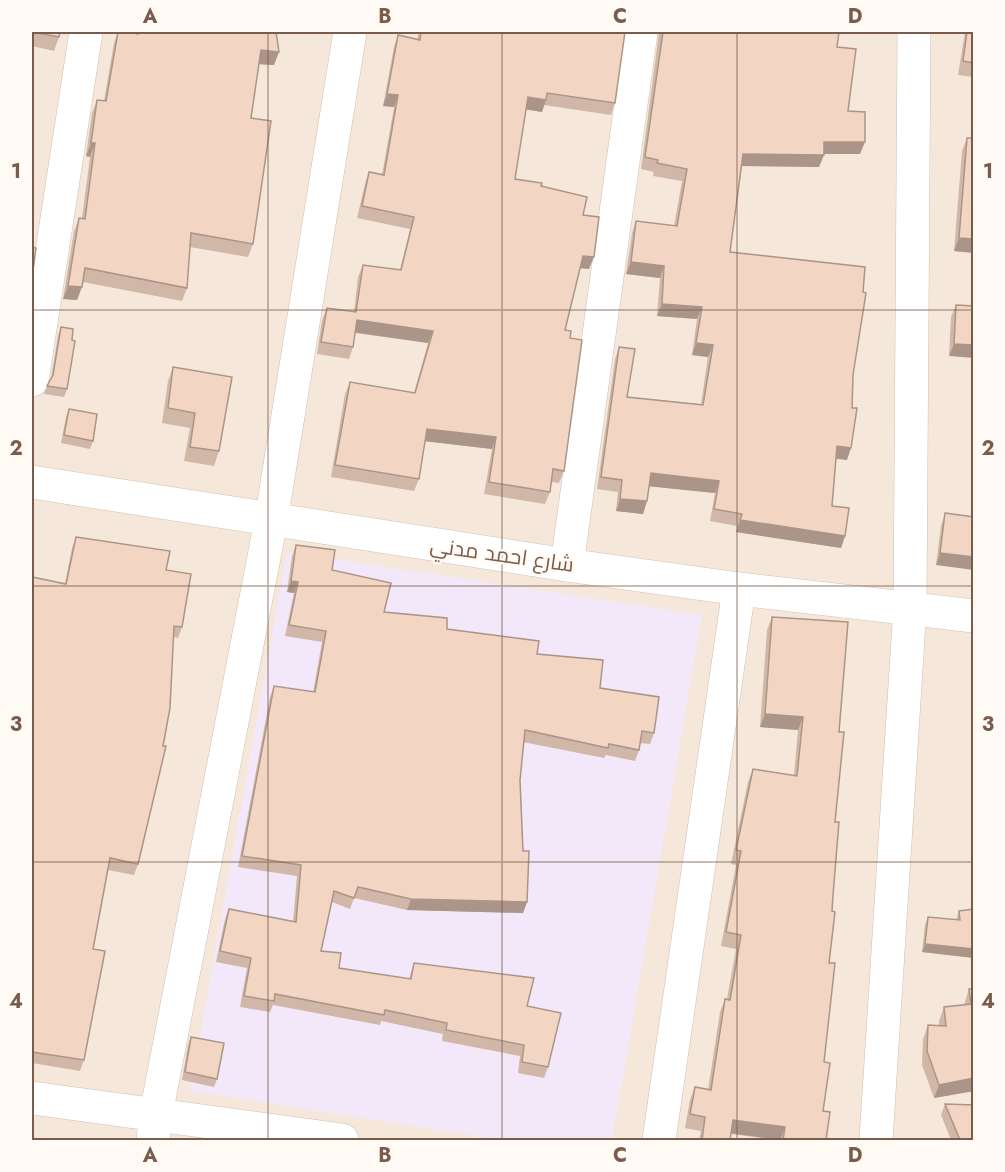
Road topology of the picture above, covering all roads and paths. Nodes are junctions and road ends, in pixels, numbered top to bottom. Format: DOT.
graph roads {
  1 [pos="87,32"];
  2 [pos="350,32"];
  3 [pos="641,32"];
  4 [pos="914,32"];
  5 [pos="32,380"];
  6 [pos="32,482"];
  7 [pos="271,521"];
  8 [pos="567,565"];
  9 [pos="739,589"];
  10 [pos="910,607"];
  11 [pos="974,616"];
  12 [pos="32,1098"];
  13 [pos="155,1127"];
  14 [pos="342,1140"];
  15 [pos="659,1140"];
  16 [pos="876,1140"];
  1 -- 5 [label="street"];
  2 -- 7 [label="street"];
  3 -- 8 [label="street"];
  4 -- 10 [label="street"];
  6 -- 7 [label="street, شارع احمد مدني"];
  7 -- 8 [label="street, شارع احمد مدني"];
  7 -- 13 [label="street"];
  8 -- 9 [label="street, شارع احمد مدني"];
  9 -- 10 [label="street, شارع احمد مدني"];
  9 -- 15 [label="street"];
  10 -- 11 [label="street, شارع احمد مدني"];
  10 -- 16 [label="street"];
  12 -- 13 [label="street"];
  13 -- 14 [label="street"];
}
